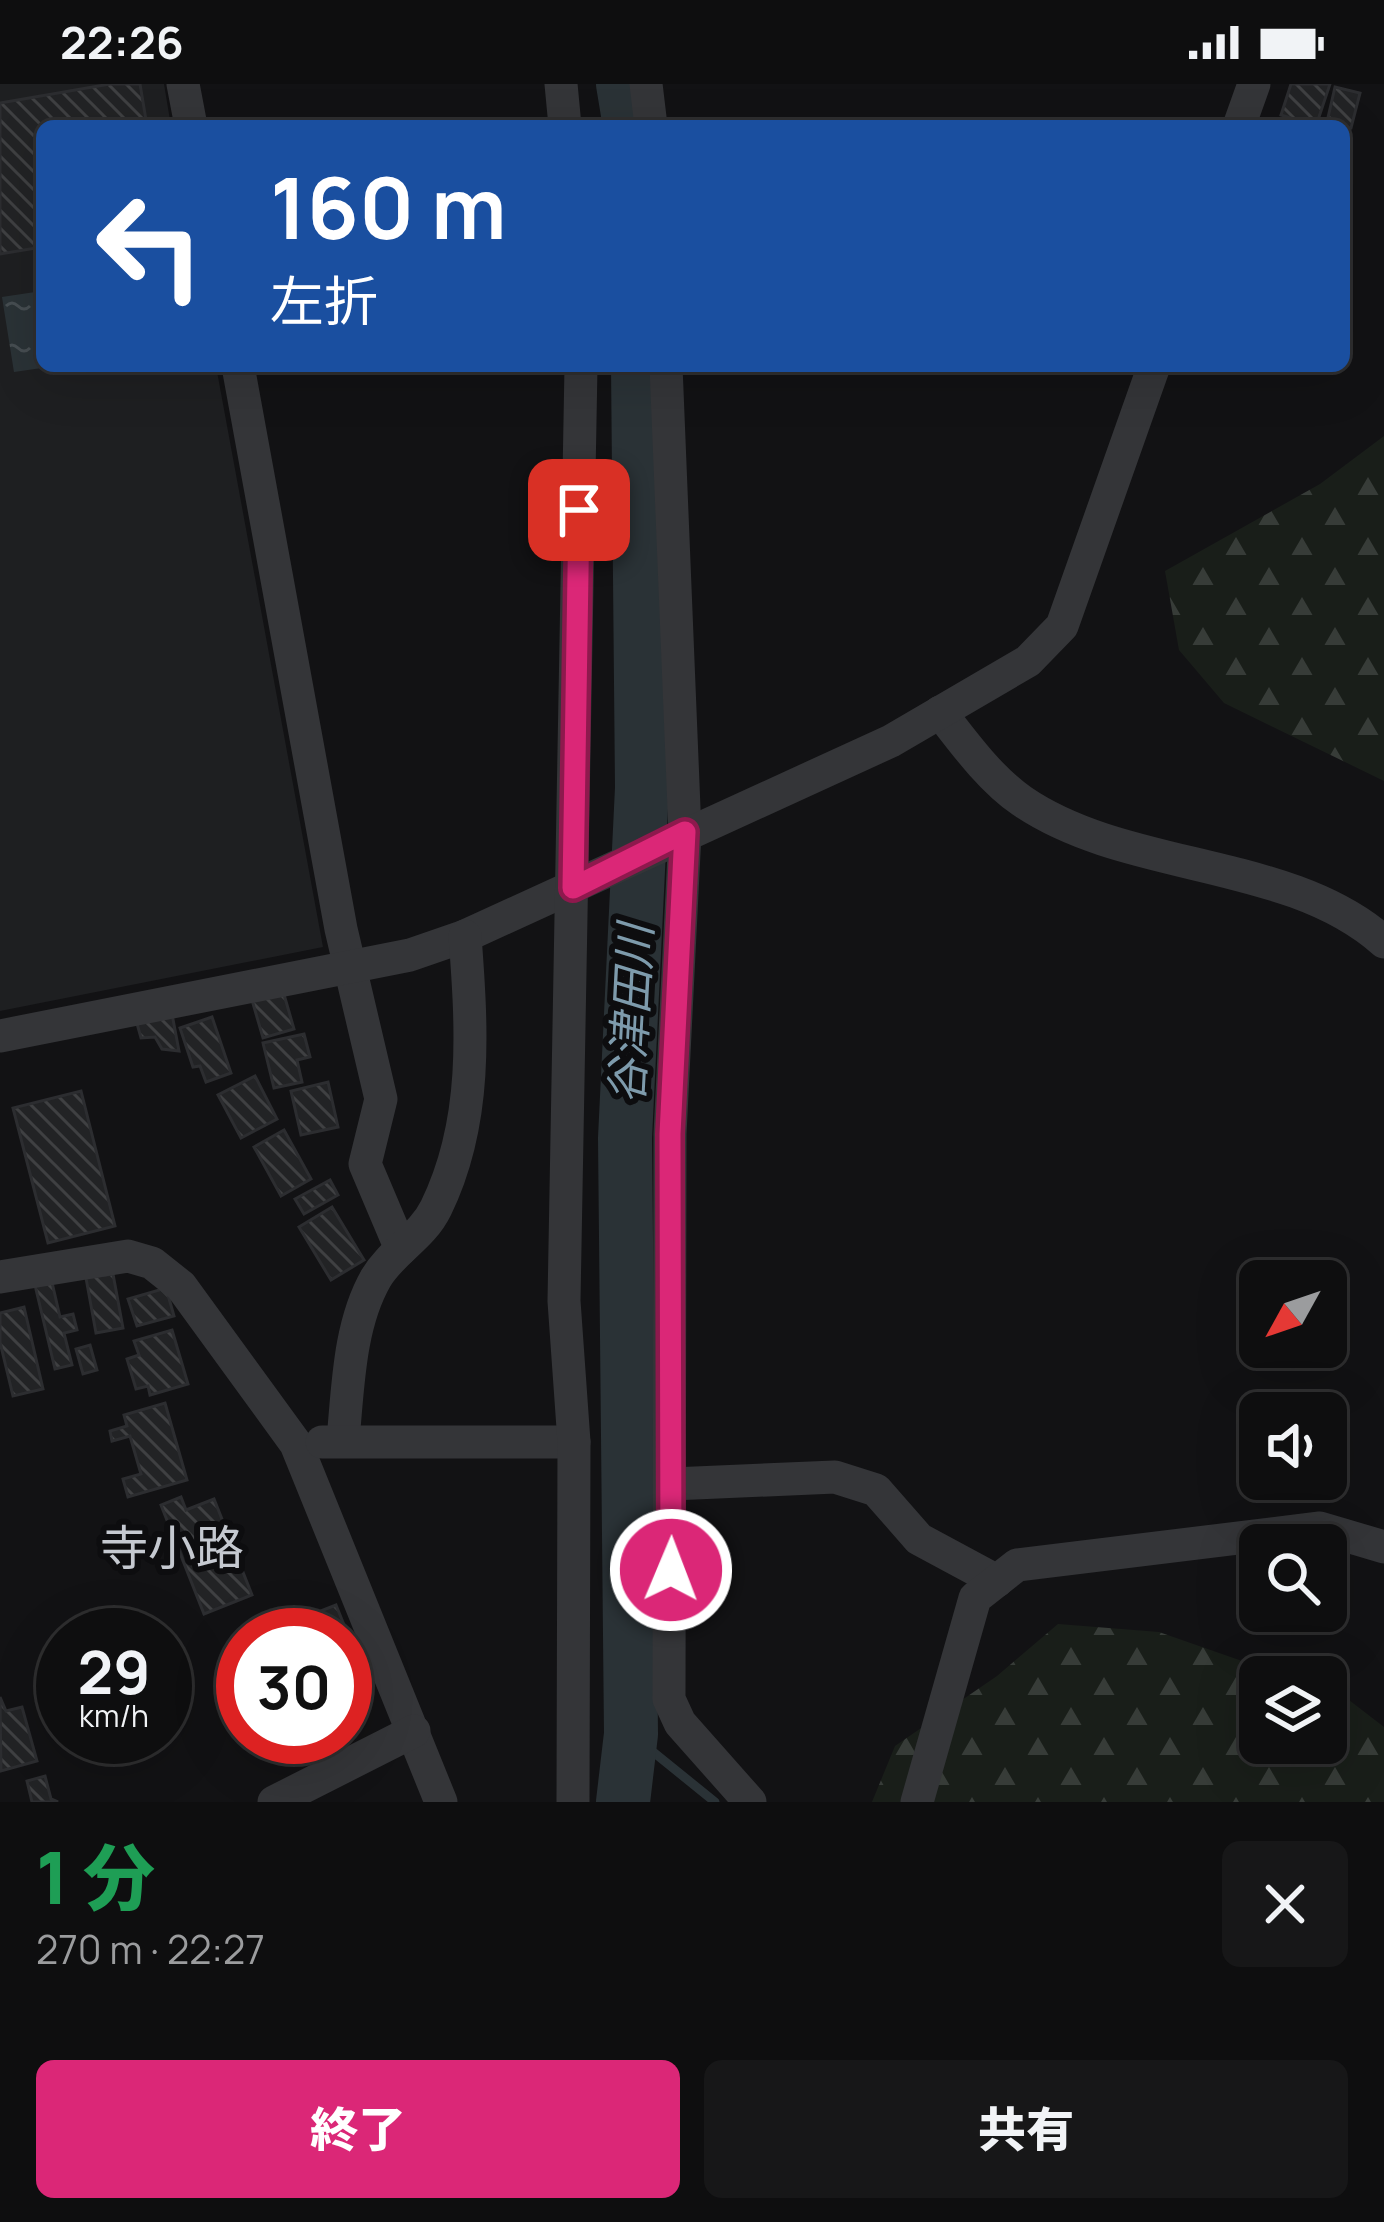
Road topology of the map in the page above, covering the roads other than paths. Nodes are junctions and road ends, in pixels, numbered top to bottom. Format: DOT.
graph roads {
  1 [pos="183,84"];
  2 [pos="561,84"];
  3 [pos="646,84"];
  4 [pos="1254,84"];
  5 [pos="190,120"];
  6 [pos="564,120"];
  7 [pos="650,120"];
  8 [pos="1241,120"];
  9 [pos="239,372"];
  10 [pos="581,372"];
  11 [pos="666,372"];
  12 [pos="1152,372"];
  13 [pos="940,712"];
  14 [pos="678,837"];
  15 [pos="585,882"];
  16 [pos="465,936"];
  17 [pos="1384,941"];
  18 [pos="353,966"];
  19 [pos="0,1036"];
  20 [pos="401,1249"];
  21 [pos="0,1277"];
  22 [pos="343,1440"];
  23 [pos="574,1442"];
  24 [pos="296,1444"];
  25 [pos="672,1484"];
  26 [pos="1384,1547"];
  27 [pos="997,1581"];
  28 [pos="414,1731"];
  29 [pos="274,1802"];
  30 [pos="441,1802"];
  31 [pos="573,1802"];
  32 [pos="750,1802"];
  33 [pos="916,1802"];
  1 -- 5 [label="street"];
  2 -- 6 [label="street"];
  3 -- 7 [label="street"];
  4 -- 8 [label="street"];
  9 -- 18 [label="street"];
  10 -- 15 [label="street"];
  11 -- 14 [label="street"];
  12 -- 13 [label="street"];
  13 -- 14 [label="street"];
  13 -- 17 [label="street"];
  14 -- 15 [label="street"];
  14 -- 25 [label="street"];
  15 -- 16 [label="street"];
  15 -- 23 [label="street"];
  16 -- 18 [label="street"];
  16 -- 20 [label="street"];
  18 -- 19 [label="street"];
  18 -- 20 [label="street"];
  20 -- 22 [label="street"];
  21 -- 24 [label="street"];
  22 -- 23 [label="street"];
  22 -- 24 [label="street"];
  23 -- 31 [label="street"];
  24 -- 28 [label="street"];
  25 -- 27 [label="street"];
  25 -- 32 [label="street"];
  26 -- 27 [label="street"];
  27 -- 33 [label="street"];
  28 -- 29 [label="street"];
  28 -- 30 [label="street"];
}
